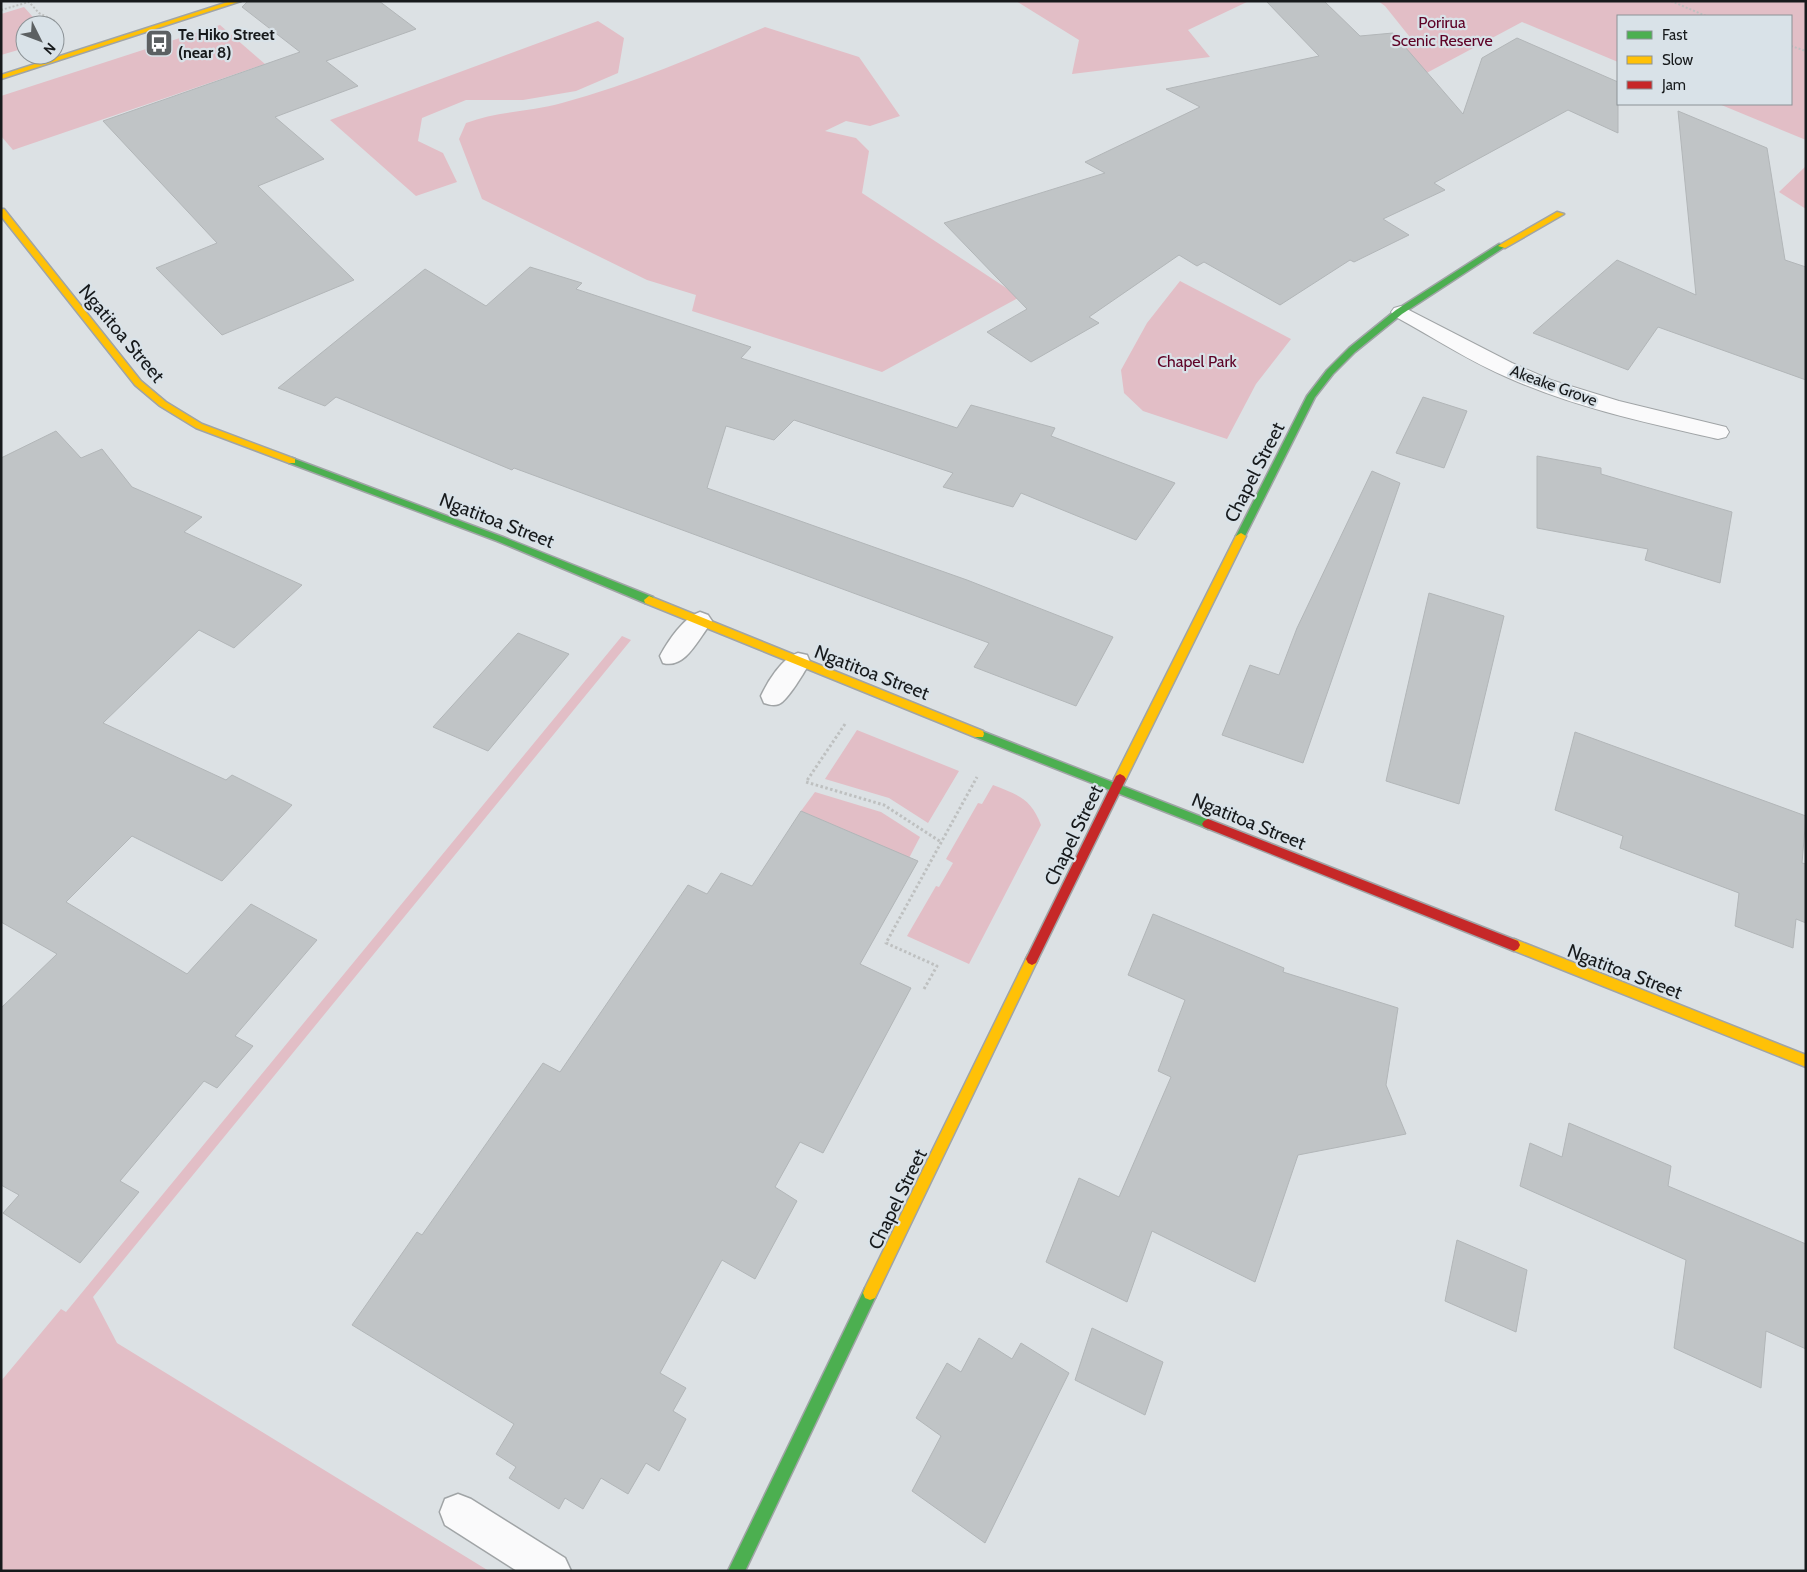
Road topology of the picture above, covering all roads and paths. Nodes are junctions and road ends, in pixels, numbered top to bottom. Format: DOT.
graph roads {
  1 [pos="238,1"];
  2 [pos="1671,1"];
  3 [pos="29,2"];
  4 [pos="1,10"];
  5 [pos="41,15"];
  6 [pos="1704,15"];
  7 [pos="1792,46"];
  8 [pos="1806,51"];
  9 [pos="1,77"];
  10 [pos="1,211"];
  11 [pos="1560,214"];
  12 [pos="1401,312"];
  13 [pos="1718,432"];
  14 [pos="700,621"];
  15 [pos="672,656"];
  16 [pos="798,662"];
  17 [pos="773,696"];
  18 [pos="849,719"];
  19 [pos="979,772"];
  20 [pos="1116,787"];
  21 [pos="941,842"];
  22 [pos="924,989"];
  23 [pos="1806,1061"];
  24 [pos="458,1512"];
  25 [pos="552,1571"];
  26 [pos="736,1571"];
  1 -- 9 [label="street"];
  2 -- 6 [label="path"];
  3 -- 4 [label="path"];
  3 -- 5 [label="path"];
  7 -- 8 [label="path"];
  10 -- 14 [label="street, Ngatitoa Street"];
  11 -- 12 [label="street, Chapel Street"];
  12 -- 13 [label="street, Akeake Grove"];
  12 -- 20 [label="street, Chapel Street"];
  14 -- 15 [label="lane"];
  14 -- 16 [label="street, Ngatitoa Street"];
  16 -- 17 [label="lane"];
  16 -- 20 [label="street, Ngatitoa Street"];
  18 -- 21 [label="path"];
  19 -- 21 [label="path"];
  20 -- 23 [label="street, Ngatitoa Street"];
  20 -- 26 [label="street, Chapel Street"];
  21 -- 22 [label="path"];
  24 -- 25 [label="lane"];
}
